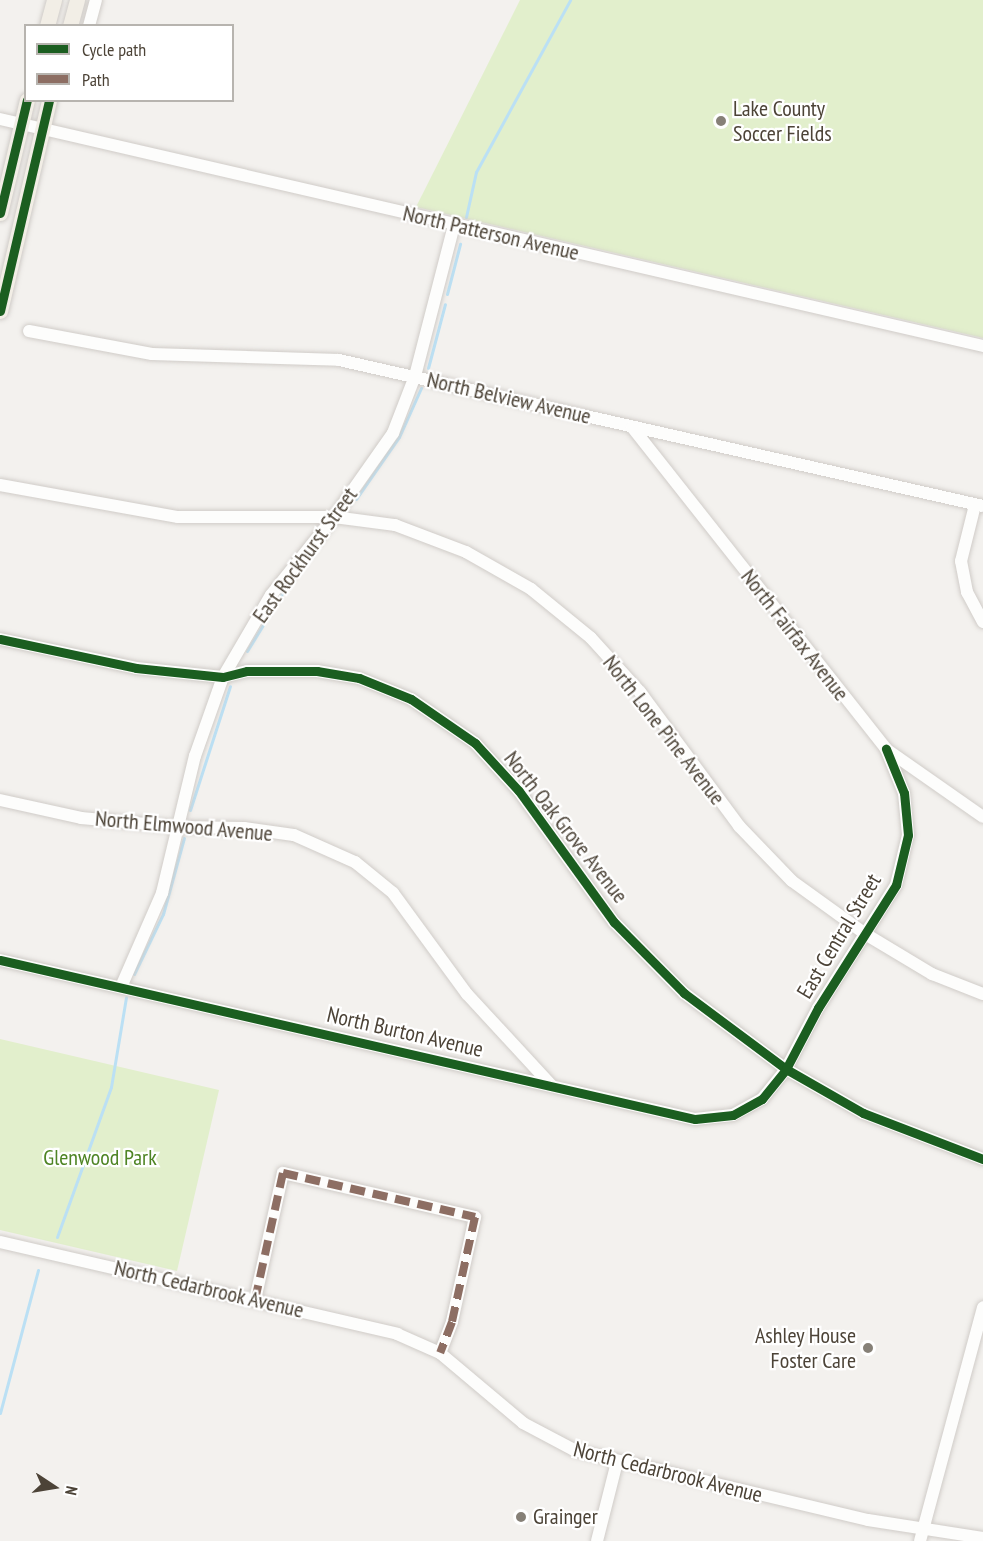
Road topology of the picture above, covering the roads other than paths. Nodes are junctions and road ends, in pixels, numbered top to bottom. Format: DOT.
graph roads {
  1 [pos="54,0"];
  2 [pos="77,0"];
  3 [pos="96,0"];
  4 [pos="48,24"];
  5 [pos="71,24"];
  6 [pos="90,24"];
  7 [pos="26,102"];
  8 [pos="48,102"];
  9 [pos="0,119"];
  10 [pos="20,124"];
  11 [pos="41,129"];
  12 [pos="0,213"];
  13 [pos="454,225"];
  14 [pos="0,310"];
  15 [pos="29,331"];
  16 [pos="983,346"];
  17 [pos="415,376"];
  18 [pos="632,427"];
  19 [pos="0,485"];
  20 [pos="979,506"];
  21 [pos="334,517"];
  22 [pos="983,622"];
  23 [pos="0,639"];
  24 [pos="223,677"];
  25 [pos="886,749"];
  26 [pos="918,775"];
  27 [pos="904,793"];
  28 [pos="0,800"];
  29 [pos="983,818"];
  30 [pos="179,827"];
  31 [pos="867,935"];
  32 [pos="0,960"];
  33 [pos="121,987"];
  34 [pos="983,994"];
  35 [pos="524,1056"];
  36 [pos="786,1069"];
  37 [pos="513,1076"];
  38 [pos="551,1085"];
  39 [pos="983,1159"];
  40 [pos="0,1242"];
  41 [pos="255,1300"];
  42 [pos="983,1306"];
  43 [pos="440,1353"];
  44 [pos="617,1462"];
  45 [pos="924,1527"];
  46 [pos="983,1538"];
  47 [pos="597,1541"];
  48 [pos="920,1541"];
  1 -- 4 [label="main road"];
  2 -- 5 [label="main road"];
  3 -- 6 [label="street"];
  7 -- 10 [label="main road"];
  8 -- 11 [label="main road"];
  9 -- 10 [label="street, North Patterson Avenue"];
  10 -- 11 [label="street, North Patterson Avenue"];
  10 -- 12 [label="main road"];
  11 -- 13 [label="street, North Patterson Avenue"];
  11 -- 14 [label="main road"];
  13 -- 16 [label="street, North Patterson Avenue"];
  13 -- 17 [label="street, East Rockhurst Street"];
  15 -- 17 [label="street, North Belview Avenue"];
  17 -- 18 [label="street, North Belview Avenue"];
  17 -- 21 [label="street, East Rockhurst Street"];
  18 -- 20 [label="street, North Belview Avenue"];
  18 -- 25 [label="street, North Fairfax Avenue"];
  19 -- 21 [label="street, North Lone Pine Avenue"];
  20 -- 22 [label="street"];
  21 -- 24 [label="street, East Rockhurst Street"];
  21 -- 31 [label="street, North Lone Pine Avenue"];
  23 -- 24 [label="street, North Oak Grove Avenue"];
  24 -- 30 [label="street, East Rockhurst Street"];
  24 -- 36 [label="street, North Oak Grove Avenue"];
  25 -- 26 [label="street, North Fairfax Avenue"];
  25 -- 27 [label="street, East Central Street"];
  26 -- 27 [label="street"];
  26 -- 29 [label="street, North Fairfax Avenue"];
  27 -- 31 [label="street, East Central Street"];
  28 -- 30 [label="street, North Elmwood Avenue"];
  30 -- 33 [label="street, East Rockhurst Street"];
  30 -- 35 [label="street, North Elmwood Avenue"];
  31 -- 34 [label="street, North Lone Pine Avenue"];
  31 -- 36 [label="street, East Central Street"];
  32 -- 33 [label="street, North Burton Avenue"];
  33 -- 37 [label="street, North Burton Avenue"];
  35 -- 37 [label="street"];
  35 -- 38 [label="street, North Elmwood Avenue"];
  36 -- 38 [label="street, North Burton Avenue"];
  36 -- 39 [label="street, North Oak Grove Avenue"];
  37 -- 38 [label="street, North Burton Avenue"];
  40 -- 41 [label="street, North Cedarbrook Avenue"];
  41 -- 43 [label="street, North Cedarbrook Avenue"];
  41 -- 43 [label="street"];
  42 -- 45 [label="street"];
  43 -- 44 [label="street, North Cedarbrook Avenue"];
  44 -- 45 [label="street, North Cedarbrook Avenue"];
  44 -- 47 [label="street"];
  45 -- 46 [label="street, North Cedarbrook Avenue"];
  45 -- 48 [label="street"];
}
